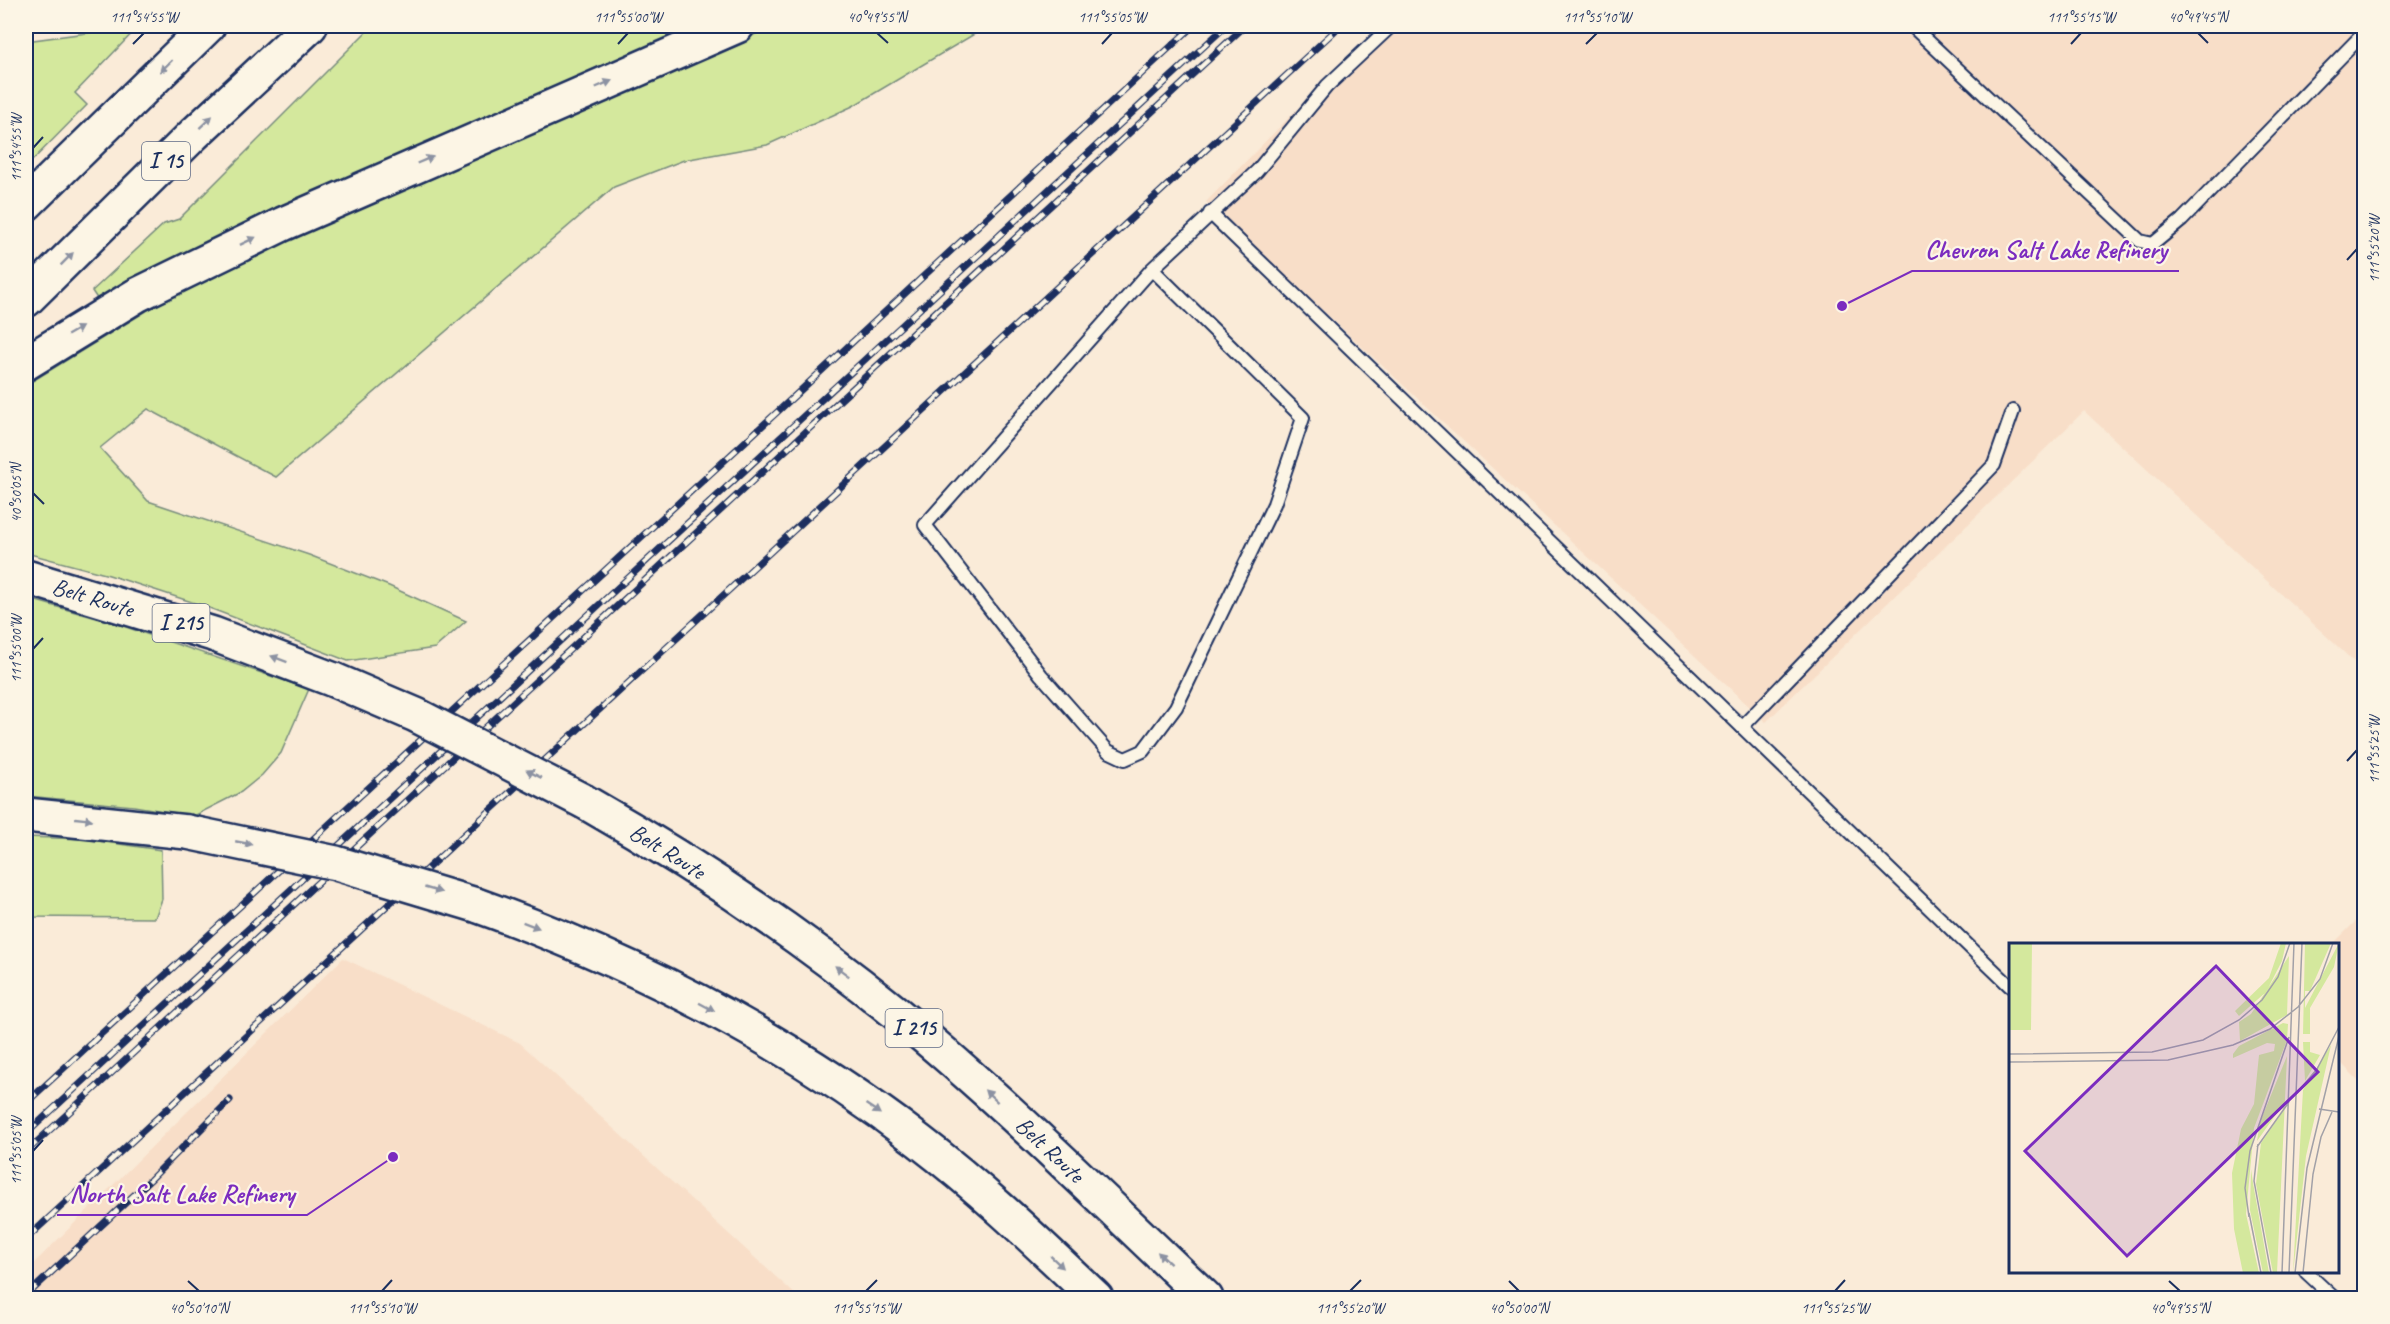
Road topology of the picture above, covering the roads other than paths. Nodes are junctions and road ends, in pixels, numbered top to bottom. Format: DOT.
graph roads {
  1 [pos="208,26"];
  2 [pos="310,26"];
  3 [pos="737,26"];
  4 [pos="1391,26"];
  5 [pos="1912,26"];
  6 [pos="2364,33"];
  7 [pos="26,204"];
  8 [pos="1210,213"];
  9 [pos="1152,268"];
  10 [pos="26,300"];
  11 [pos="26,363"];
  12 [pos="2013,411"];
  13 [pos="26,577"];
  14 [pos="1743,727"];
  15 [pos="26,815"];
  16 [pos="2009,985"];
  17 [pos="2307,1273"];
  18 [pos="1096,1299"];
  19 [pos="1206,1299"];
  20 [pos="2334,1299"];
  1 -- 7 [label="highway, one-way"];
  10 -- 2 [label="highway, I 15, one-way"];
  11 -- 3 [label="highway, one-way"];
  4 -- 8 [label="lane"];
  5 -- 6 [label="lane"];
  8 -- 9 [label="lane"];
  8 -- 14 [label="lane"];
  9 -- 9 [label="lane"];
  12 -- 14 [label="lane"];
  19 -- 13 [label="highway, Belt Route / I 215, one-way, bridge"];
  14 -- 16 [label="lane"];
  15 -- 18 [label="highway, one-way, bridge"];
  17 -- 20 [label="lane"];
}
